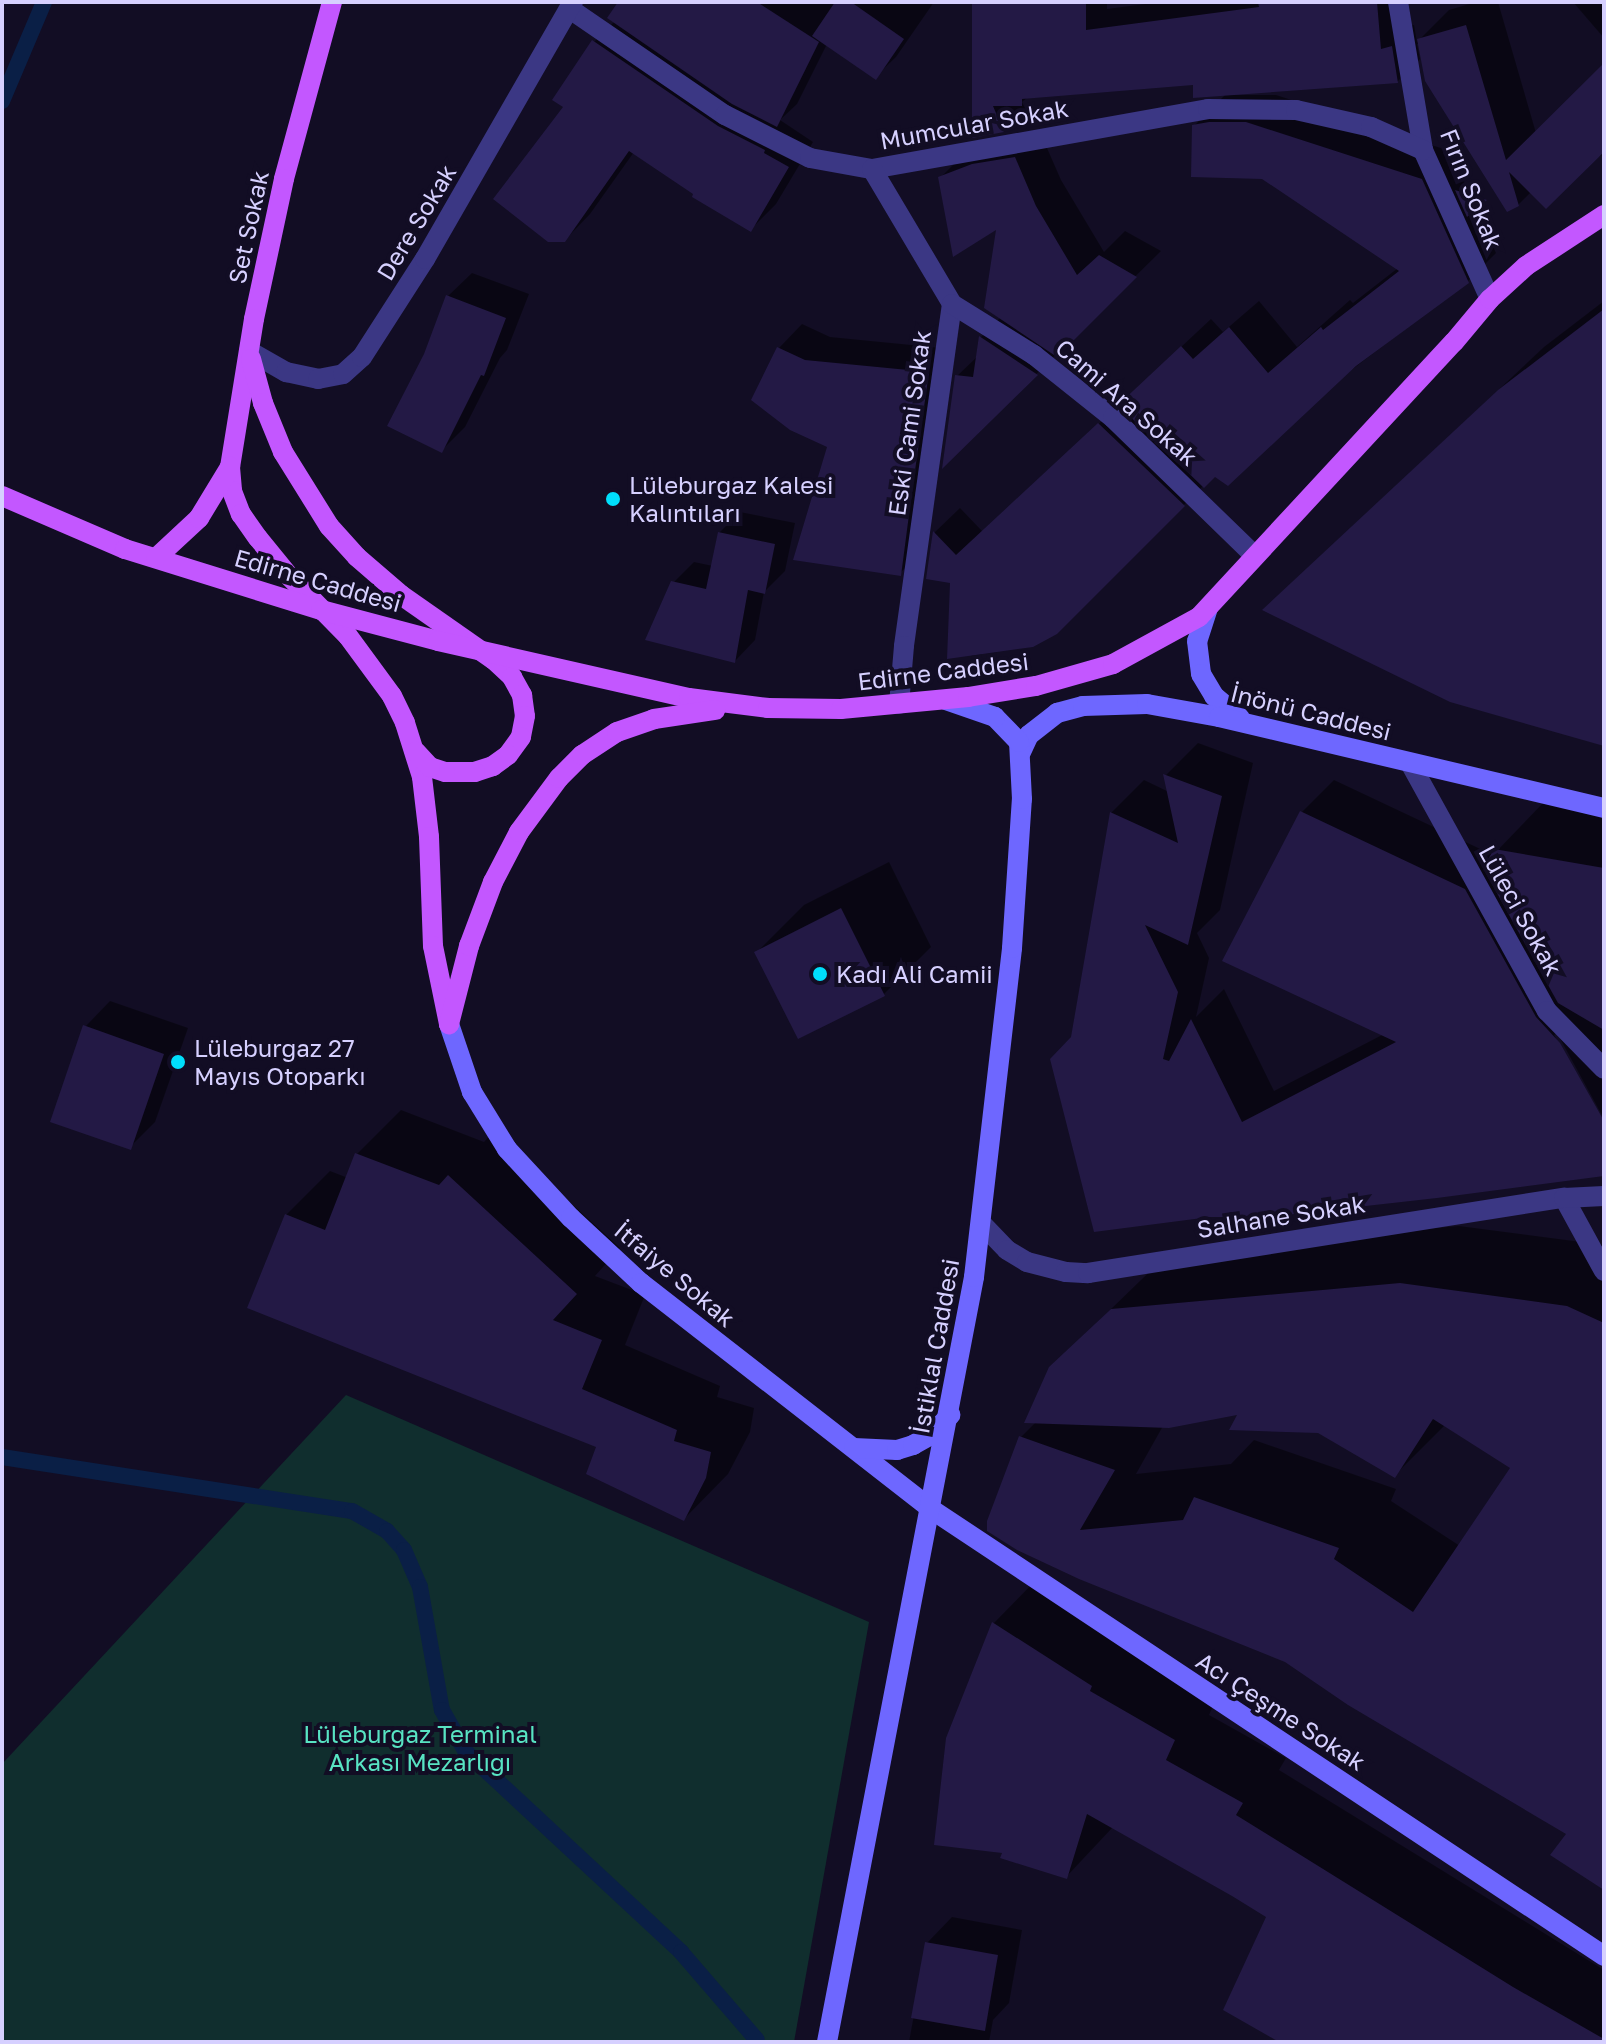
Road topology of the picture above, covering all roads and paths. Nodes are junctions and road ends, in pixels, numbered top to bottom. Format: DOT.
graph roads {
  1 [pos="332,2"];
  2 [pos="1398,2"];
  3 [pos="571,6"];
  4 [pos="1423,150"];
  5 [pos="872,169"];
  6 [pos="1604,215"];
  7 [pos="1490,299"];
  8 [pos="952,304"];
  9 [pos="249,351"];
  10 [pos="230,467"];
  11 [pos="2,496"];
  12 [pos="1255,556"];
  13 [pos="156,558"];
  14 [pos="1208,608"];
  15 [pos="321,610"];
  16 [pos="484,652"];
  17 [pos="940,699"];
  18 [pos="899,704"];
  19 [pos="768,708"];
  20 [pos="1253,725"];
  21 [pos="416,752"];
  22 [pos="1021,752"];
  23 [pos="1410,763"];
  24 [pos="1604,808"];
  25 [pos="449,1024"];
  26 [pos="1604,1069"];
  27 [pos="1604,1196"];
  28 [pos="1564,1198"];
  29 [pos="981,1223"];
  30 [pos="1604,1271"];
  31 [pos="950,1415"];
  32 [pos="854,1448"];
  33 [pos="931,1509"];
  34 [pos="1604,1956"];
  35 [pos="827,2042"];
  1 -- 9 [label="main road, Set Sokak"];
  2 -- 4 [label="street, Fırın Sokak"];
  3 -- 5 [label="street, Mumcular Sokak"];
  3 -- 9 [label="street, Dere Sokak"];
  4 -- 5 [label="street, Mumcular Sokak"];
  4 -- 7 [label="street, Fırın Sokak"];
  5 -- 8 [label="street, Eski Cami Sokak"];
  6 -- 7 [label="main road, Edirne Caddesi"];
  7 -- 12 [label="main road, Edirne Caddesi"];
  8 -- 12 [label="street, Cami Ara Sokak"];
  8 -- 18 [label="street, Eski Cami Sokak"];
  9 -- 10 [label="main road, Set Sokak"];
  9 -- 16 [label="main road"];
  10 -- 13 [label="main road, Set Sokak"];
  10 -- 15 [label="main road, Set Sokak"];
  11 -- 13 [label="main road, Edirne Caddesi"];
  12 -- 14 [label="main road, Edirne Caddesi"];
  13 -- 15 [label="main road, Edirne Caddesi"];
  14 -- 17 [label="main road, Edirne Caddesi"];
  14 -- 20 [label="main road"];
  15 -- 16 [label="main road, Edirne Caddesi"];
  15 -- 21 [label="main road, İtfaiye Sokak"];
  16 -- 19 [label="main road, Edirne Caddesi"];
  16 -- 21 [label="main road"];
  17 -- 18 [label="main road, Edirne Caddesi"];
  17 -- 22 [label="main road"];
  18 -- 19 [label="main road, Edirne Caddesi"];
  19 -- 25 [label="main road"];
  20 -- 22 [label="main road, İnönü Caddesi"];
  20 -- 23 [label="main road, İnönü Caddesi"];
  21 -- 25 [label="main road, İtfaiye Sokak"];
  22 -- 29 [label="main road, İstiklal Caddesi"];
  23 -- 24 [label="main road, İnönü Caddesi"];
  23 -- 26 [label="street, Lüleci Sokak"];
  25 -- 32 [label="main road, İtfaiye Sokak"];
  27 -- 28 [label="street, Salhane Sokak"];
  28 -- 29 [label="street, Salhane Sokak"];
  28 -- 30 [label="street"];
  29 -- 31 [label="main road, İstiklal Caddesi"];
  31 -- 32 [label="main road"];
  31 -- 33 [label="main road, İstiklal Caddesi"];
  32 -- 33 [label="main road, İtfaiye Sokak"];
  33 -- 34 [label="main road, Acı Çeşme Sokak"];
  33 -- 35 [label="main road, İstiklal Caddesi"];
}
